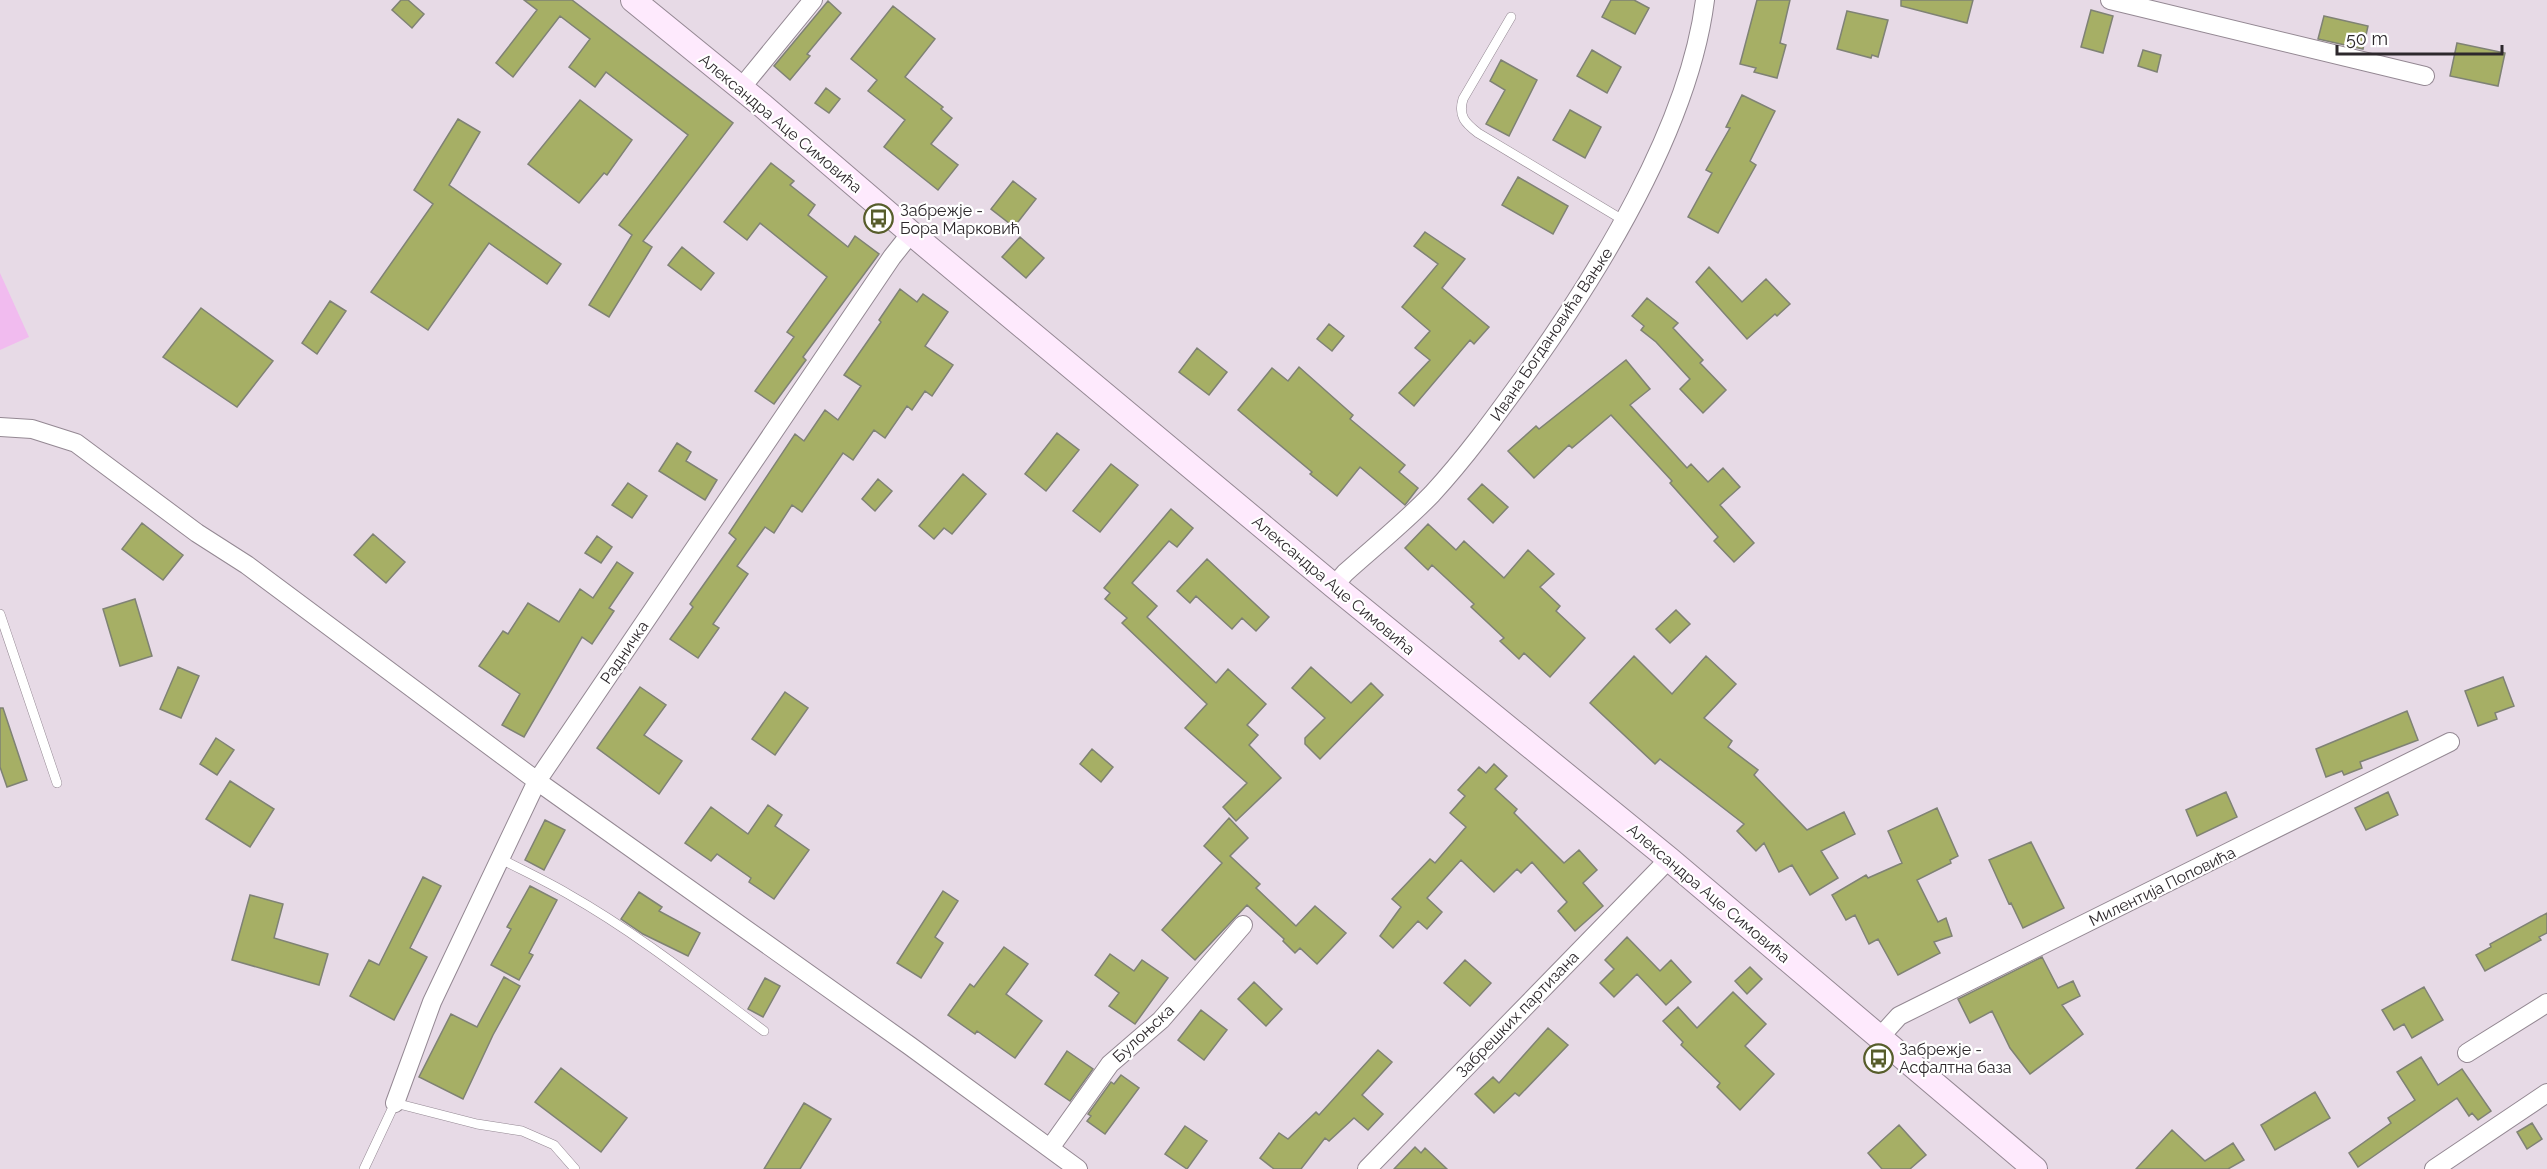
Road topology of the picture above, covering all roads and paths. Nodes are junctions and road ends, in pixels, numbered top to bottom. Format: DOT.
graph roads {
  1 [pos="633,0"];
  2 [pos="813,0"];
  3 [pos="1705,0"];
  4 [pos="2110,0"];
  5 [pos="1511,17"];
  6 [pos="2425,76"];
  7 [pos="741,88"];
  8 [pos="1623,220"];
  9 [pos="911,233"];
  10 [pos="0,427"];
  11 [pos="1334,586"];
  12 [pos="0,614"];
  13 [pos="2450,742"];
  14 [pos="537,781"];
  15 [pos="57,783"];
  16 [pos="499,858"];
  17 [pos="1669,859"];
  18 [pos="1243,925"];
  19 [pos="2547,1003"];
  20 [pos="764,1031"];
  21 [pos="1880,1037"];
  22 [pos="2467,1053"];
  23 [pos="2547,1093"];
  24 [pos="395,1104"];
  25 [pos="1050,1148"];
  26 [pos="364,1169"];
  27 [pos="575,1169"];
  28 [pos="1078,1169"];
  29 [pos="1366,1169"];
  30 [pos="2035,1169"];
  31 [pos="2434,1169"];
  1 -- 7 [label="street, Александра Аце Симовића"];
  2 -- 7 [label="street"];
  3 -- 8 [label="street, Ивана Богдановића Вањке"];
  4 -- 6 [label="street"];
  5 -- 8 [label="lane"];
  7 -- 9 [label="street, Александра Аце Симовића"];
  8 -- 11 [label="street, Ивана Богдановића Вањке"];
  9 -- 11 [label="street, Александра Аце Симовића"];
  9 -- 14 [label="street, Радничка"];
  10 -- 14 [label="street"];
  11 -- 17 [label="street, Александра Аце Симовића"];
  12 -- 15 [label="lane"];
  13 -- 21 [label="street, Милентија Поповића"];
  14 -- 16 [label="street, Радничка"];
  14 -- 25 [label="street"];
  16 -- 20 [label="lane"];
  16 -- 24 [label="street, Радничка"];
  17 -- 21 [label="street, Александра Аце Симовића"];
  17 -- 29 [label="street, Забрешких партизана"];
  18 -- 25 [label="street, Булоњска"];
  19 -- 22 [label="street"];
  21 -- 30 [label="street, Александра Аце Симовића"];
  23 -- 31 [label="street"];
  24 -- 26 [label="lane"];
  24 -- 27 [label="lane"];
  25 -- 28 [label="street"];
}
